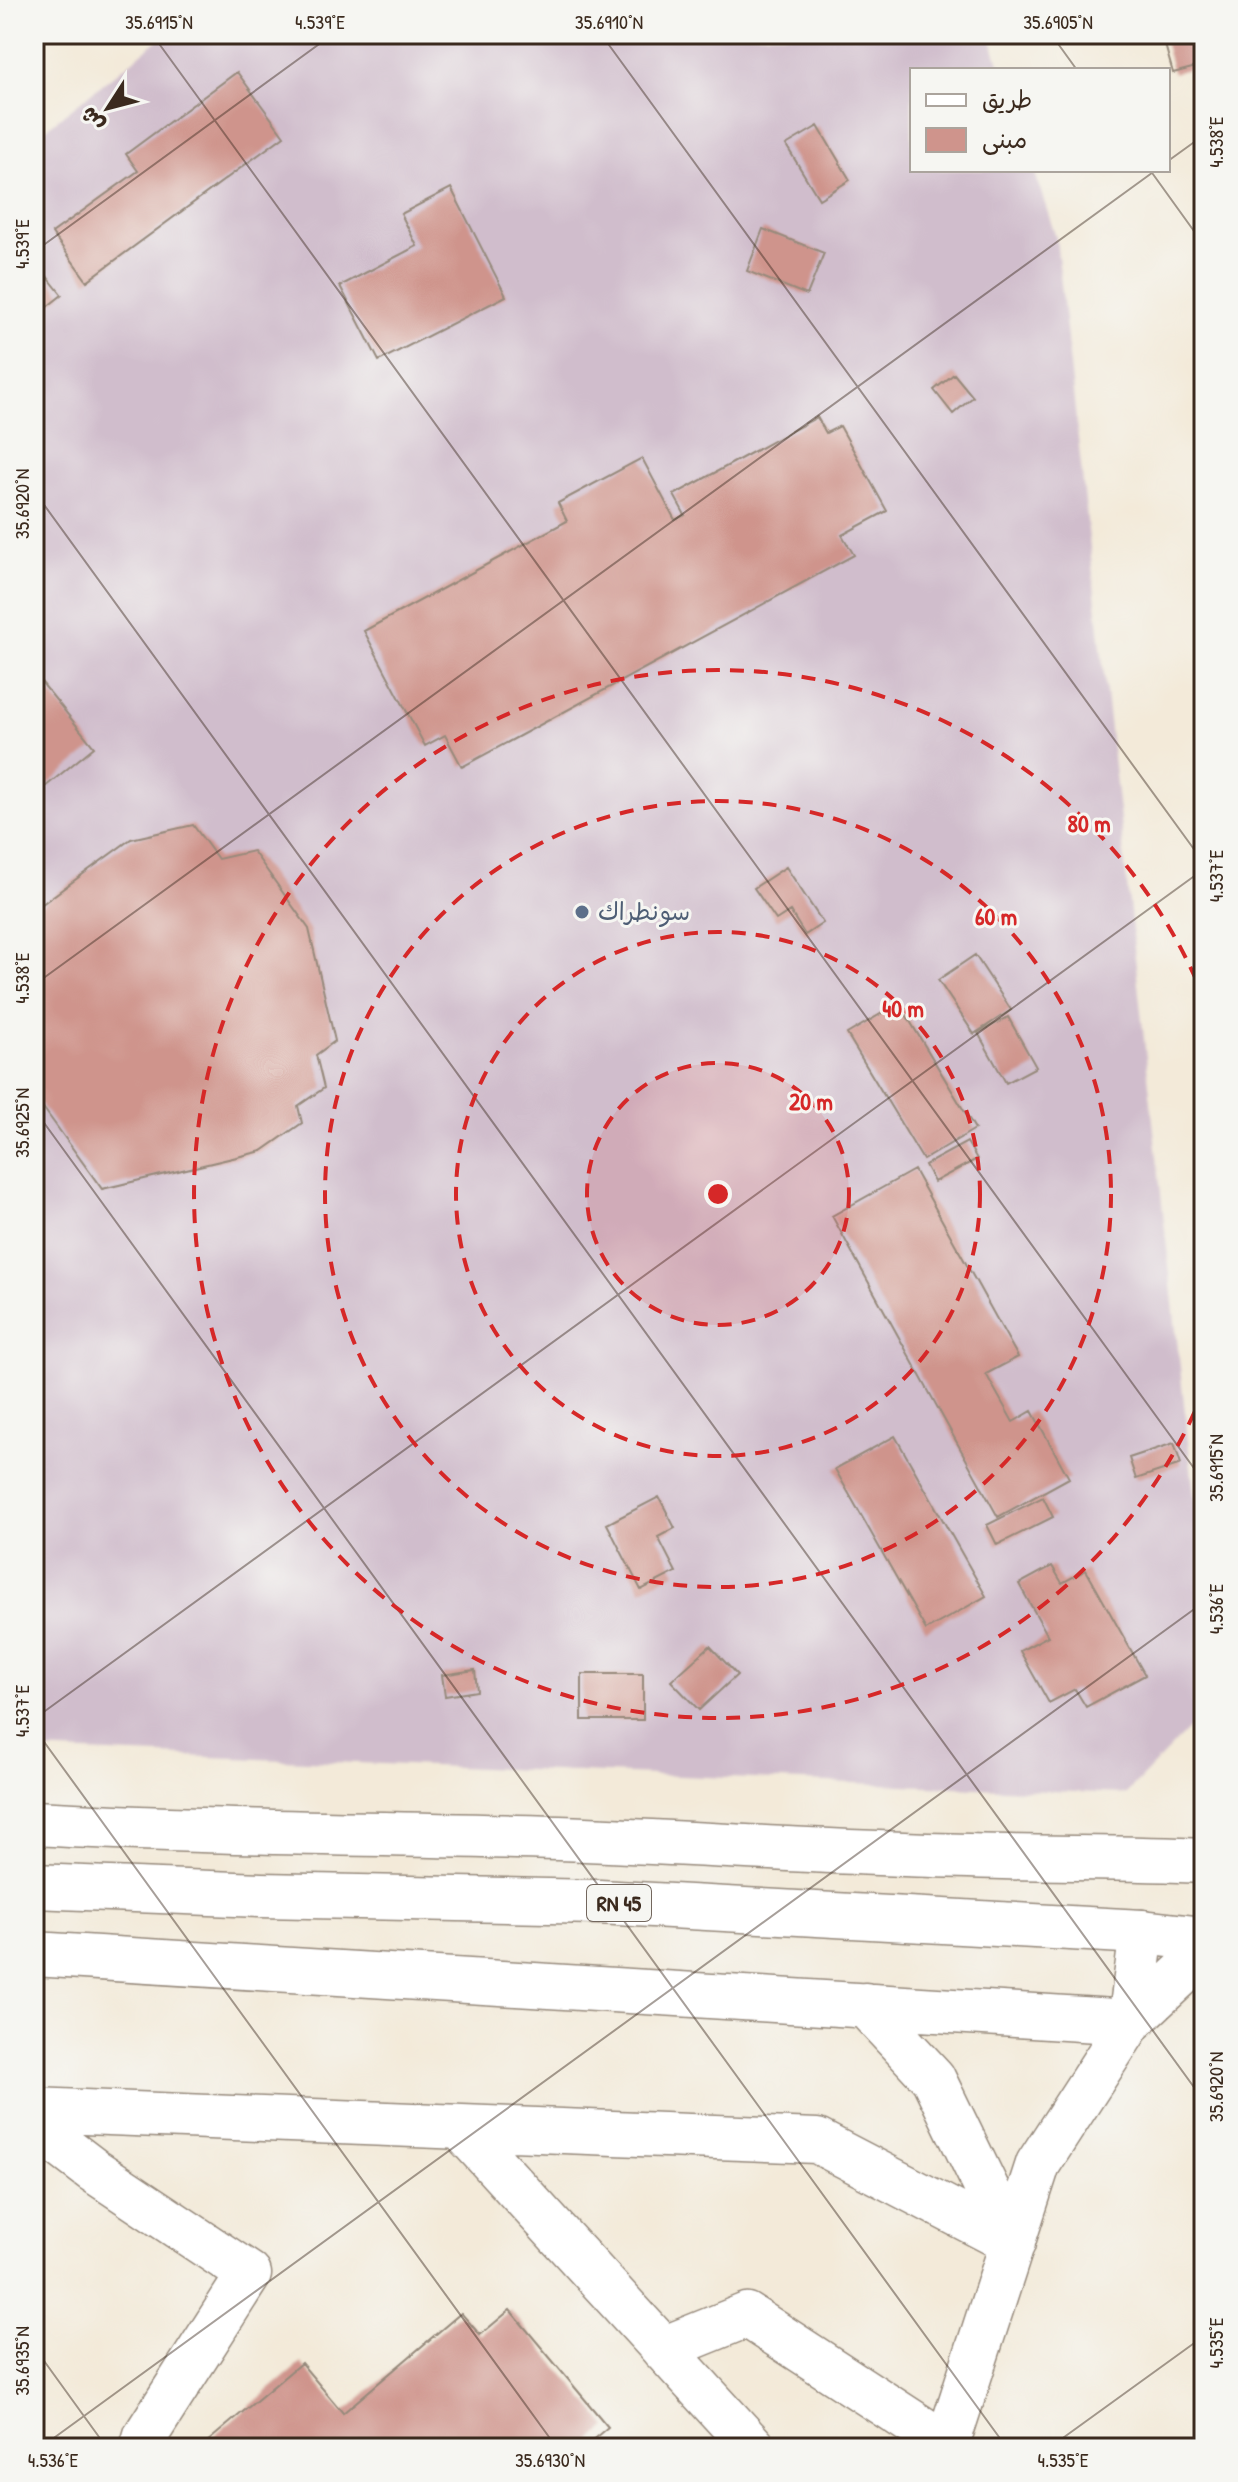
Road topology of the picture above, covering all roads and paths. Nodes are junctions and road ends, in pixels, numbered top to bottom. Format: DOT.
graph roads {
  1 [pos="34,1823"];
  2 [pos="1204,1861"];
  3 [pos="34,1886"];
  4 [pos="1142,1932"];
  5 [pos="1204,1939"];
  6 [pos="1204,1953"];
  7 [pos="34,1954"];
  8 [pos="865,2005"];
  9 [pos="1130,2022"];
  10 [pos="34,2110"];
  11 [pos="34,2125"];
  12 [pos="461,2128"];
  13 [pos="1013,2243"];
  14 [pos="663,2349"];
  15 [pos="947,2447"];
  16 [pos="142,2448"];
  17 [pos="754,2448"];
  1 -- 2 [label="main road"];
  3 -- 4 [label="main road, RN 45"];
  4 -- 5 [label="main road, RN 45"];
  4 -- 9 [label="main road"];
  6 -- 9 [label="main road"];
  7 -- 8 [label="main road"];
  8 -- 9 [label="main road"];
  8 -- 13 [label="main road"];
  9 -- 13 [label="main road"];
  10 -- 12 [label="main road"];
  11 -- 16 [label="main road"];
  12 -- 13 [label="main road"];
  12 -- 14 [label="main road"];
  13 -- 15 [label="main road"];
  14 -- 15 [label="main road"];
  14 -- 17 [label="main road"];
}
